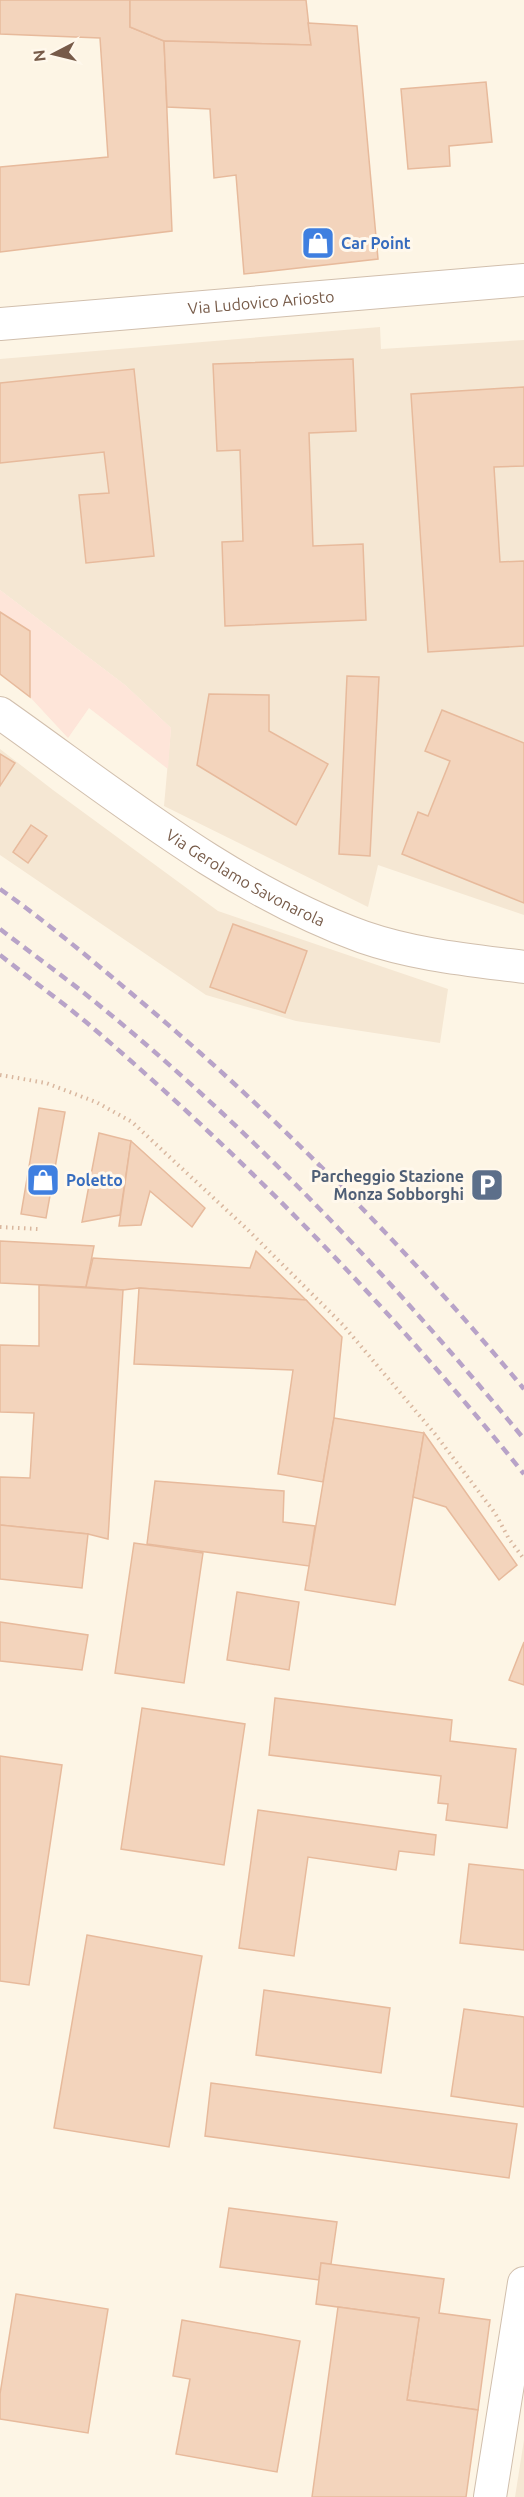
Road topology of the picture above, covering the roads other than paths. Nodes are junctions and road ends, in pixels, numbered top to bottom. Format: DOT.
graph roads {
  1 [pos="524,280"];
  2 [pos="0,324"];
  3 [pos="0,713"];
  4 [pos="524,967"];
  5 [pos="524,2283"];
  6 [pos="490,2497"];
  1 -- 2 [label="street, Via Ludovico Ariosto"];
  3 -- 4 [label="street, Via Gerolamo Savonarola"];
  5 -- 6 [label="street"];
}
